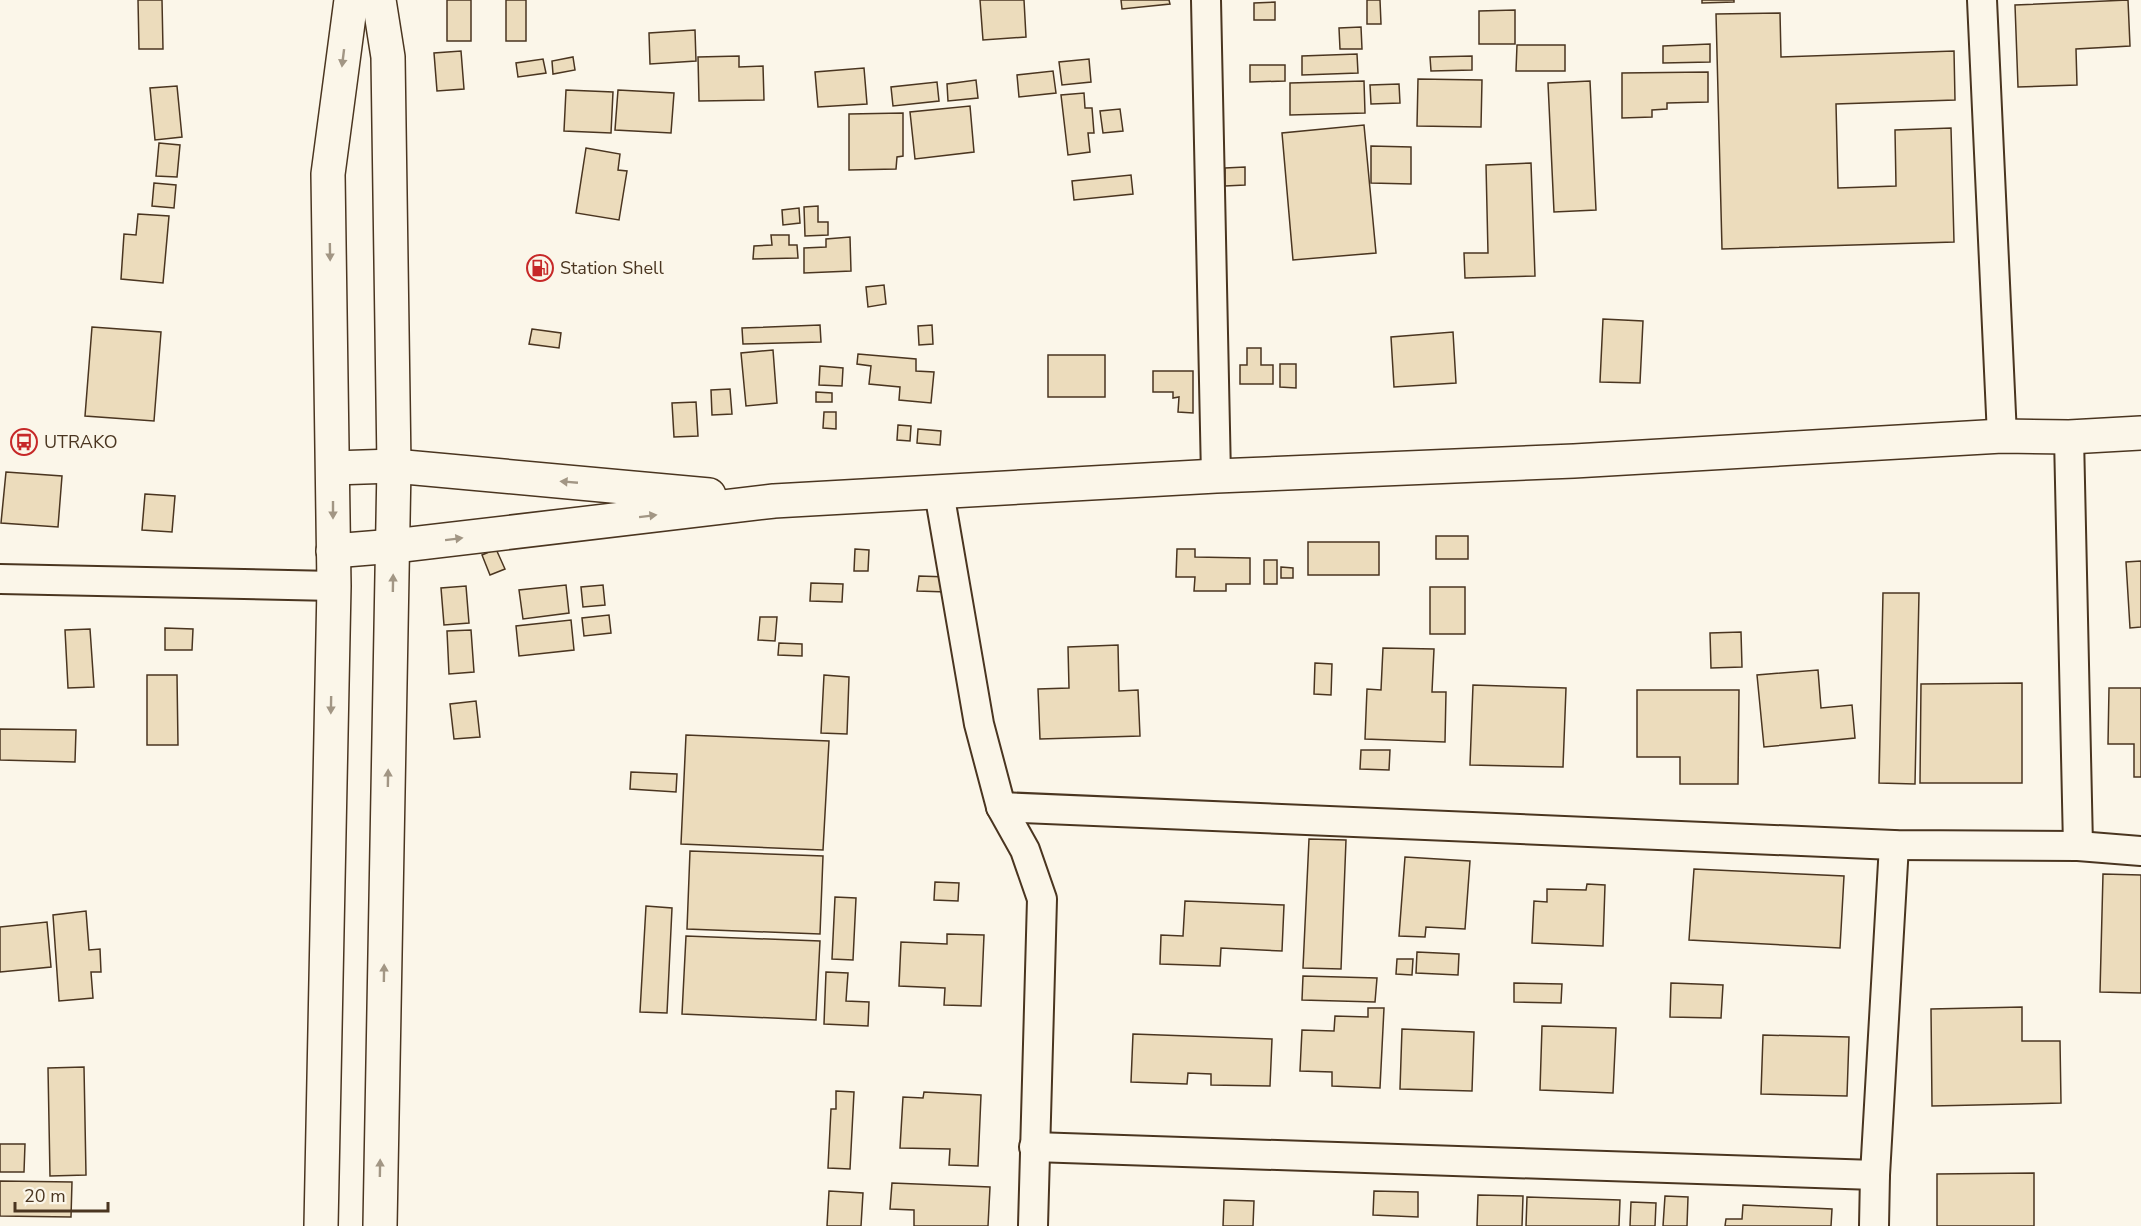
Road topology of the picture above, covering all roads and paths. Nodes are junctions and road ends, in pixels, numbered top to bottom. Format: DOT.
graph roads {
  1 [pos="351,0"];
  2 [pos="380,0"];
  3 [pos="1206,0"];
  4 [pos="1982,0"];
  5 [pos="2141,433"];
  6 [pos="2002,436"];
  7 [pos="2069,437"];
  8 [pos="394,466"];
  9 [pos="333,468"];
  10 [pos="1216,476"];
  11 [pos="939,492"];
  12 [pos="774,501"];
  13 [pos="394,546"];
  14 [pos="333,551"];
  15 [pos="0,579"];
  16 [pos="334,586"];
  17 [pos="1001,807"];
  18 [pos="1894,845"];
  19 [pos="2078,846"];
  20 [pos="2141,851"];
  21 [pos="1034,1147"];
  22 [pos="1875,1175"];
  23 [pos="321,1226"];
  24 [pos="380,1226"];
  25 [pos="1033,1226"];
  26 [pos="1874,1226"];
  1 -- 9 [label="main road, one-way"];
  2 -- 8 [label="main road"];
  3 -- 10 [label="street"];
  4 -- 6 [label="street"];
  5 -- 7 [label="main road"];
  6 -- 7 [label="main road"];
  6 -- 10 [label="main road"];
  7 -- 19 [label="street"];
  8 -- 9 [label="main road"];
  12 -- 8 [label="main road, one-way"];
  8 -- 13 [label="main road"];
  9 -- 14 [label="main road, one-way"];
  10 -- 11 [label="main road"];
  11 -- 12 [label="main road"];
  11 -- 17 [label="street"];
  13 -- 12 [label="main road, one-way"];
  13 -- 14 [label="main road"];
  24 -- 13 [label="main road, one-way"];
  14 -- 16 [label="main road"];
  15 -- 16 [label="street"];
  16 -- 23 [label="main road, one-way"];
  17 -- 18 [label="street"];
  17 -- 21 [label="street"];
  18 -- 19 [label="street"];
  18 -- 22 [label="street"];
  19 -- 20 [label="street"];
  21 -- 22 [label="street"];
  21 -- 25 [label="street"];
  22 -- 26 [label="street"];
}
